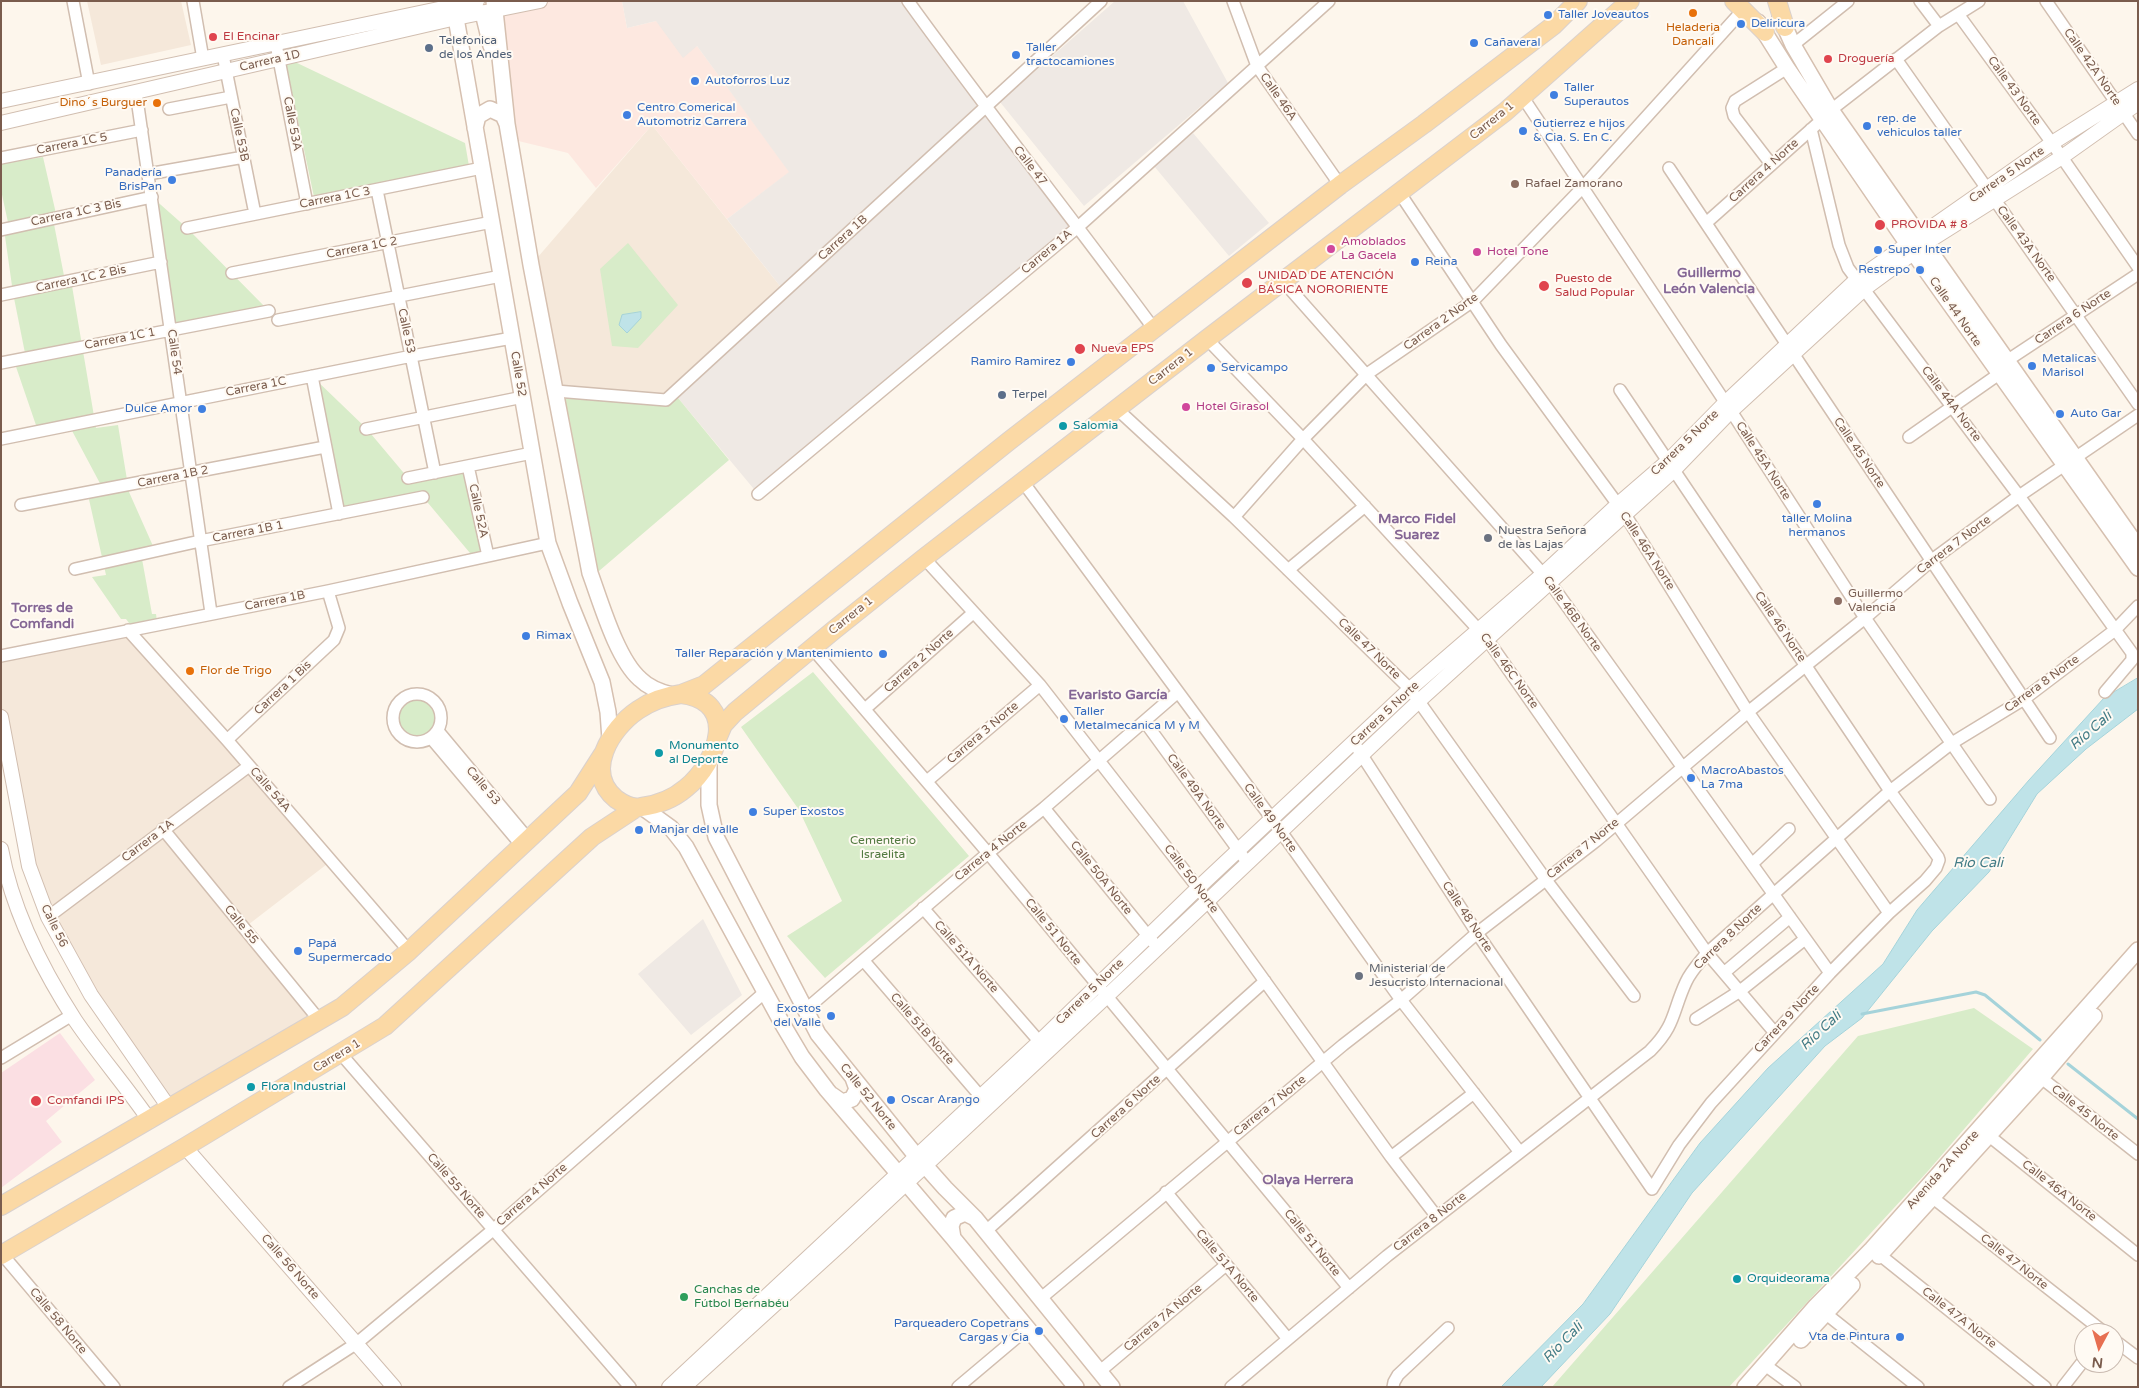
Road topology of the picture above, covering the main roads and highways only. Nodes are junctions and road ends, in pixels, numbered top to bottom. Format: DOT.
graph roads {
  1 [pos="1578,1"];
  2 [pos="1630,1"];
  3 [pos="1773,1"];
  4 [pos="1778,1"];
  5 [pos="1741,4"];
  6 [pos="487,6"];
  7 [pos="455,8"];
  8 [pos="1785,27"];
  9 [pos="1765,32"];
  10 [pos="1822,119"];
  11 [pos="507,124"];
  12 [pos="475,130"];
  13 [pos="1916,244"];
  14 [pos="2069,462"];
  15 [pos="2138,546"];
  16 [pos="2138,568"];
  17 [pos="676,694"];
  18 [pos="717,739"];
  19 [pos="607,747"];
  20 [pos="709,761"];
  21 [pos="639,807"];
  22 [pos="2138,950"];
  23 [pos="2138,963"];
  24 [pos="2037,1074"];
  25 [pos="852,1077"];
  26 [pos="827,1090"];
  27 [pos="912,1169"];
  28 [pos="1,1206"];
  29 [pos="975,1218"];
  30 [pos="953,1238"];
  31 [pos="1,1254"];
  32 [pos="1769,1367"];
  33 [pos="1076,1387"];
  34 [pos="1112,1387"];
  35 [pos="1745,1387"];
  36 [pos="1758,1387"];
  1 -- 17 [label="main road"];
  2 -- 18 [label="main road, Carrera 1"];
  3 -- 8 [label="main road, Calle 44 Norte"];
  4 -- 8 [label="main road"];
  5 -- 9 [label="main road"];
  6 -- 7 [label="main road"];
  6 -- 11 [label="main road"];
  7 -- 12 [label="main road, Calle 52"];
  8 -- 10 [label="main road, Calle 44 Norte"];
  9 -- 10 [label="main road, Calle 44 Norte"];
  10 -- 13 [label="main road, Calle 44 Norte"];
  11 -- 12 [label="main road"];
  11 -- 17 [label="main road"];
  12 -- 19 [label="main road, Calle 52"];
  13 -- 14 [label="main road, Calle 44 Norte"];
  13 -- 14 [label="main road, Calle 44 Norte"];
  14 -- 15 [label="main road, Calle 44 Norte"];
  14 -- 16 [label="main road, Calle 44 Norte"];
  17 -- 18 [label="main road"];
  17 -- 19 [label="main road"];
  18 -- 20 [label="main road"];
  19 -- 21 [label="main road"];
  19 -- 28 [label="main road"];
  20 -- 21 [label="main road"];
  20 -- 25 [label="main road, Calle 52 Norte"];
  21 -- 26 [label="main road, Calle 52 Norte"];
  21 -- 31 [label="main road, Carrera 1"];
  22 -- 24 [label="main road, Avenida 2A Norte"];
  23 -- 24 [label="main road, Avenida 2A Norte"];
  24 -- 32 [label="main road, Avenida 2A Norte"];
  25 -- 26 [label="main road"];
  25 -- 27 [label="main road, Calle 52 Norte"];
  26 -- 27 [label="main road, Calle 52 Norte"];
  27 -- 29 [label="main road, Calle 52 Norte"];
  27 -- 30 [label="main road, Calle 52 Norte"];
  29 -- 30 [label="main road"];
  29 -- 34 [label="main road, Calle 52 Norte"];
  30 -- 33 [label="main road, Calle 52 Norte"];
  32 -- 35 [label="main road, Avenida 2A Norte"];
  32 -- 36 [label="main road, Avenida 2A Norte"];
}
